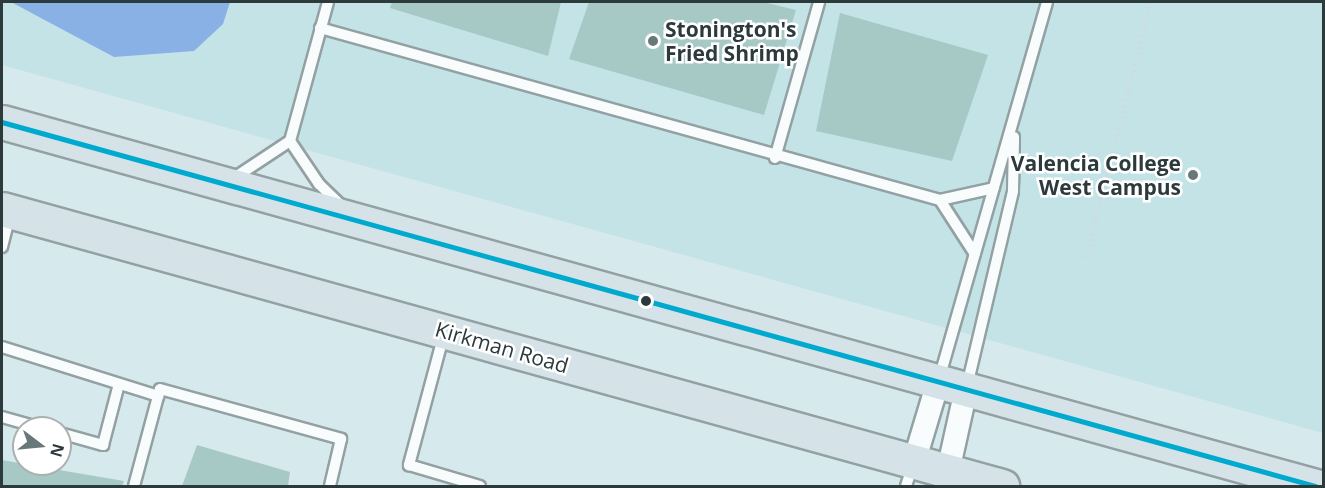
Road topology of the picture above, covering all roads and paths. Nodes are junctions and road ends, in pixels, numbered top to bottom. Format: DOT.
graph roads {
  1 [pos="328,2"];
  2 [pos="819,2"];
  3 [pos="1047,2"];
  4 [pos="1151,2"];
  5 [pos="320,28"];
  6 [pos="2,122"];
  7 [pos="1014,128"];
  8 [pos="290,141"];
  9 [pos="775,158"];
  10 [pos="225,182"];
  11 [pos="994,188"];
  12 [pos="940,200"];
  13 [pos="6,210"];
  14 [pos="357,219"];
  15 [pos="2,247"];
  16 [pos="975,254"];
  17 [pos="1086,258"];
  18 [pos="445,331"];
  19 [pos="2,347"];
  20 [pos="119,384"];
  21 [pos="952,386"];
  22 [pos="158,396"];
  23 [pos="72,436"];
  24 [pos="910,474"];
  25 [pos="946,479"];
  26 [pos="134,486"];
  27 [pos="330,486"];
  28 [pos="480,486"];
  29 [pos="1002,486"];
  30 [pos="1315,486"];
  1 -- 5 [label="lane"];
  2 -- 9 [label="lane"];
  3 -- 7 [label="lane"];
  4 -- 17 [label="path"];
  5 -- 8 [label="lane"];
  5 -- 9 [label="lane"];
  6 -- 10 [label="main road"];
  7 -- 11 [label="lane"];
  7 -- 21 [label="lane"];
  8 -- 10 [label="lane"];
  8 -- 14 [label="lane"];
  9 -- 12 [label="lane"];
  10 -- 14 [label="main road"];
  11 -- 12 [label="lane"];
  11 -- 16 [label="lane"];
  12 -- 16 [label="lane"];
  13 -- 15 [label="lane"];
  13 -- 18 [label="main road, Kirkman Road"];
  14 -- 21 [label="main road"];
  16 -- 21 [label="lane"];
  18 -- 24 [label="main road, Kirkman Road"];
  18 -- 28 [label="lane"];
  19 -- 20 [label="lane"];
  20 -- 22 [label="lane"];
  20 -- 23 [label="lane"];
  21 -- 24 [label="street"];
  21 -- 25 [label="street"];
  21 -- 30 [label="main road"];
  22 -- 26 [label="lane"];
  22 -- 27 [label="lane"];
  24 -- 25 [label="main road, Kirkman Road"];
  25 -- 29 [label="main road, Kirkman Road"];
}
